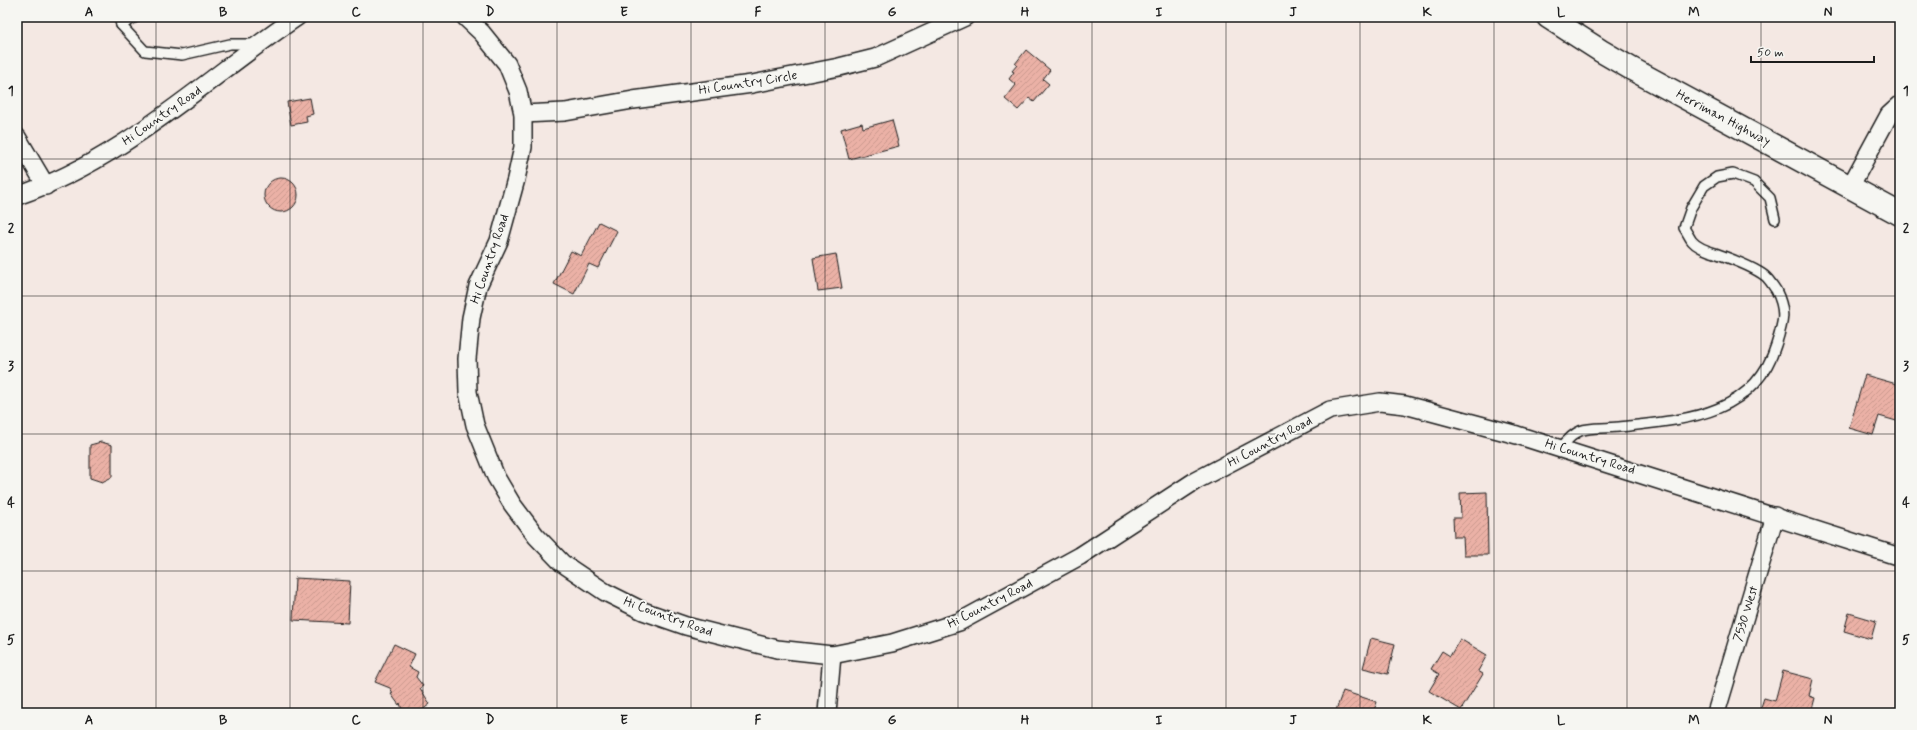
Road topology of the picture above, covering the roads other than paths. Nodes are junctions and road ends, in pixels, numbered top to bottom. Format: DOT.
graph roads {
  1 [pos="136,17"];
  2 [pos="297,17"];
  3 [pos="465,17"];
  4 [pos="965,17"];
  5 [pos="1548,17"];
  6 [pos="120,21"];
  7 [pos="256,44"];
  8 [pos="1900,105"];
  9 [pos="523,114"];
  10 [pos="17,137"];
  11 [pos="46,186"];
  12 [pos="1850,187"];
  13 [pos="17,196"];
  14 [pos="1900,214"];
  15 [pos="1775,219"];
  16 [pos="1561,448"];
  17 [pos="1775,516"];
  18 [pos="1900,557"];
  19 [pos="832,656"];
  20 [pos="827,713"];
  21 [pos="1716,713"];
  1 -- 6 [label="lane"];
  2 -- 7 [label="street, Hi Country Road"];
  3 -- 9 [label="street, Hi Country Road"];
  4 -- 9 [label="street, Hi Country Circle"];
  5 -- 12 [label="main road, Herriman Highway"];
  6 -- 7 [label="lane"];
  7 -- 11 [label="street, Hi Country Road"];
  8 -- 12 [label="street"];
  9 -- 19 [label="street, Hi Country Road"];
  10 -- 11 [label="street"];
  11 -- 13 [label="street, Hi Country Road"];
  12 -- 14 [label="main road, Herriman Highway"];
  15 -- 16 [label="lane"];
  16 -- 17 [label="street, Hi Country Road"];
  16 -- 19 [label="street, Hi Country Road"];
  17 -- 18 [label="street, Hi Country Road"];
  17 -- 21 [label="street, 7530 West"];
  19 -- 20 [label="street"];
}
